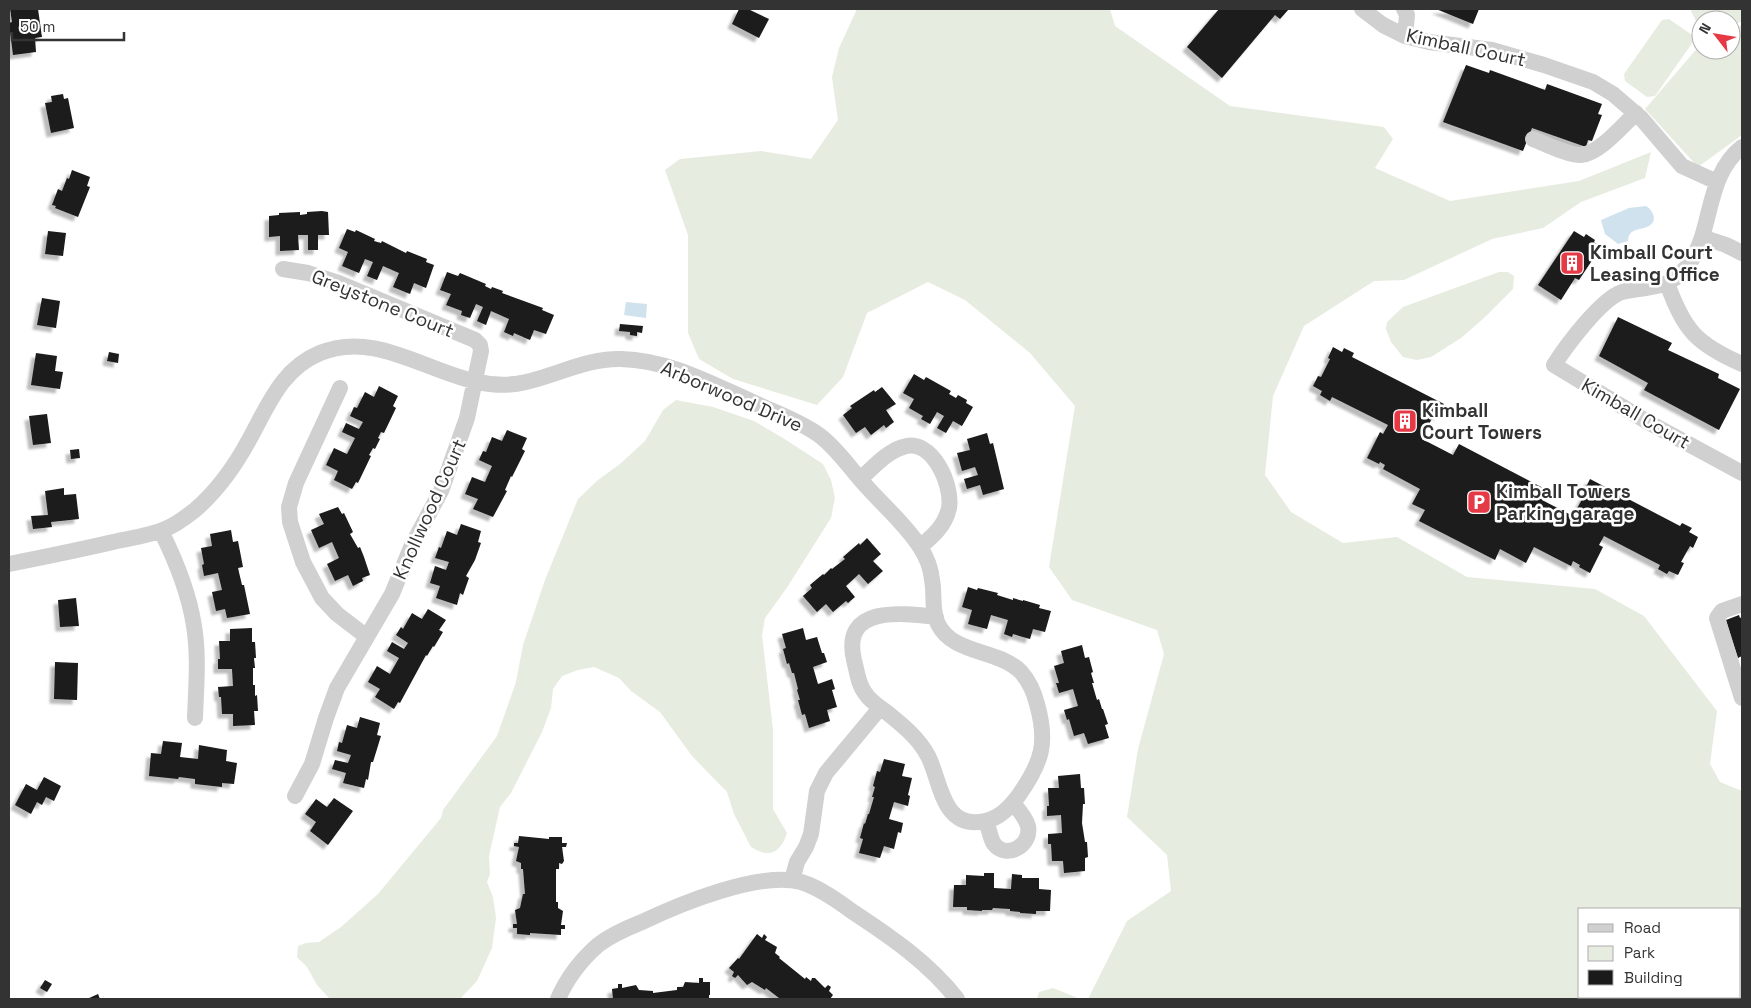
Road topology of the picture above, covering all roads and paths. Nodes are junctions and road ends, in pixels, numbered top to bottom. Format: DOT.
graph roads {
  1 [pos="1362,9"];
  2 [pos="1404,9"];
  3 [pos="1405,36"];
  4 [pos="1636,113"];
  5 [pos="1533,139"];
  6 [pos="1742,147"];
  7 [pos="1717,182"];
  8 [pos="1702,237"];
  9 [pos="1742,254"];
  10 [pos="282,269"];
  11 [pos="1667,283"];
  12 [pos="480,345"];
  13 [pos="1742,364"];
  14 [pos="475,382"];
  15 [pos="340,388"];
  16 [pos="1742,473"];
  17 [pos="860,479"];
  18 [pos="161,531"];
  19 [pos="920,547"];
  20 [pos="9,564"];
  21 [pos="1742,604"];
  22 [pos="936,617"];
  23 [pos="367,637"];
  24 [pos="1742,698"];
  25 [pos="880,708"];
  26 [pos="195,718"];
  27 [pos="295,796"];
  28 [pos="1013,803"];
  29 [pos="986,821"];
  30 [pos="792,880"];
  31 [pos="558,999"];
  32 [pos="957,999"];
  1 -- 3 [label="street, Kimball Court"];
  2 -- 3 [label="street"];
  3 -- 4 [label="street, Kimball Court"];
  4 -- 5 [label="street"];
  4 -- 7 [label="street, Kimball Court"];
  6 -- 7 [label="street, Kimball Court"];
  7 -- 8 [label="street, Kimball Court"];
  8 -- 9 [label="street"];
  8 -- 11 [label="street, Kimball Court"];
  10 -- 12 [label="street, Greystone Court"];
  11 -- 13 [label="street"];
  11 -- 16 [label="street, Kimball Court"];
  12 -- 14 [label="street, Knollwood Court"];
  14 -- 17 [label="street, Arborwood Drive"];
  14 -- 18 [label="street, Arborwood Drive"];
  14 -- 23 [label="street, Knollwood Court"];
  15 -- 23 [label="street"];
  17 -- 19 [label="street, Arborwood Drive"];
  17 -- 19 [label="street"];
  18 -- 20 [label="street, Arborwood Drive"];
  18 -- 26 [label="street"];
  19 -- 22 [label="street, Arborwood Drive"];
  21 -- 24 [label="street"];
  22 -- 25 [label="street"];
  22 -- 28 [label="street, Arborwood Drive"];
  23 -- 27 [label="street, Knollwood Court"];
  25 -- 29 [label="street"];
  25 -- 30 [label="street"];
  28 -- 29 [label="street, Arborwood Drive"];
  28 -- 29 [label="street"];
  30 -- 31 [label="street"];
  30 -- 32 [label="street"];
}
